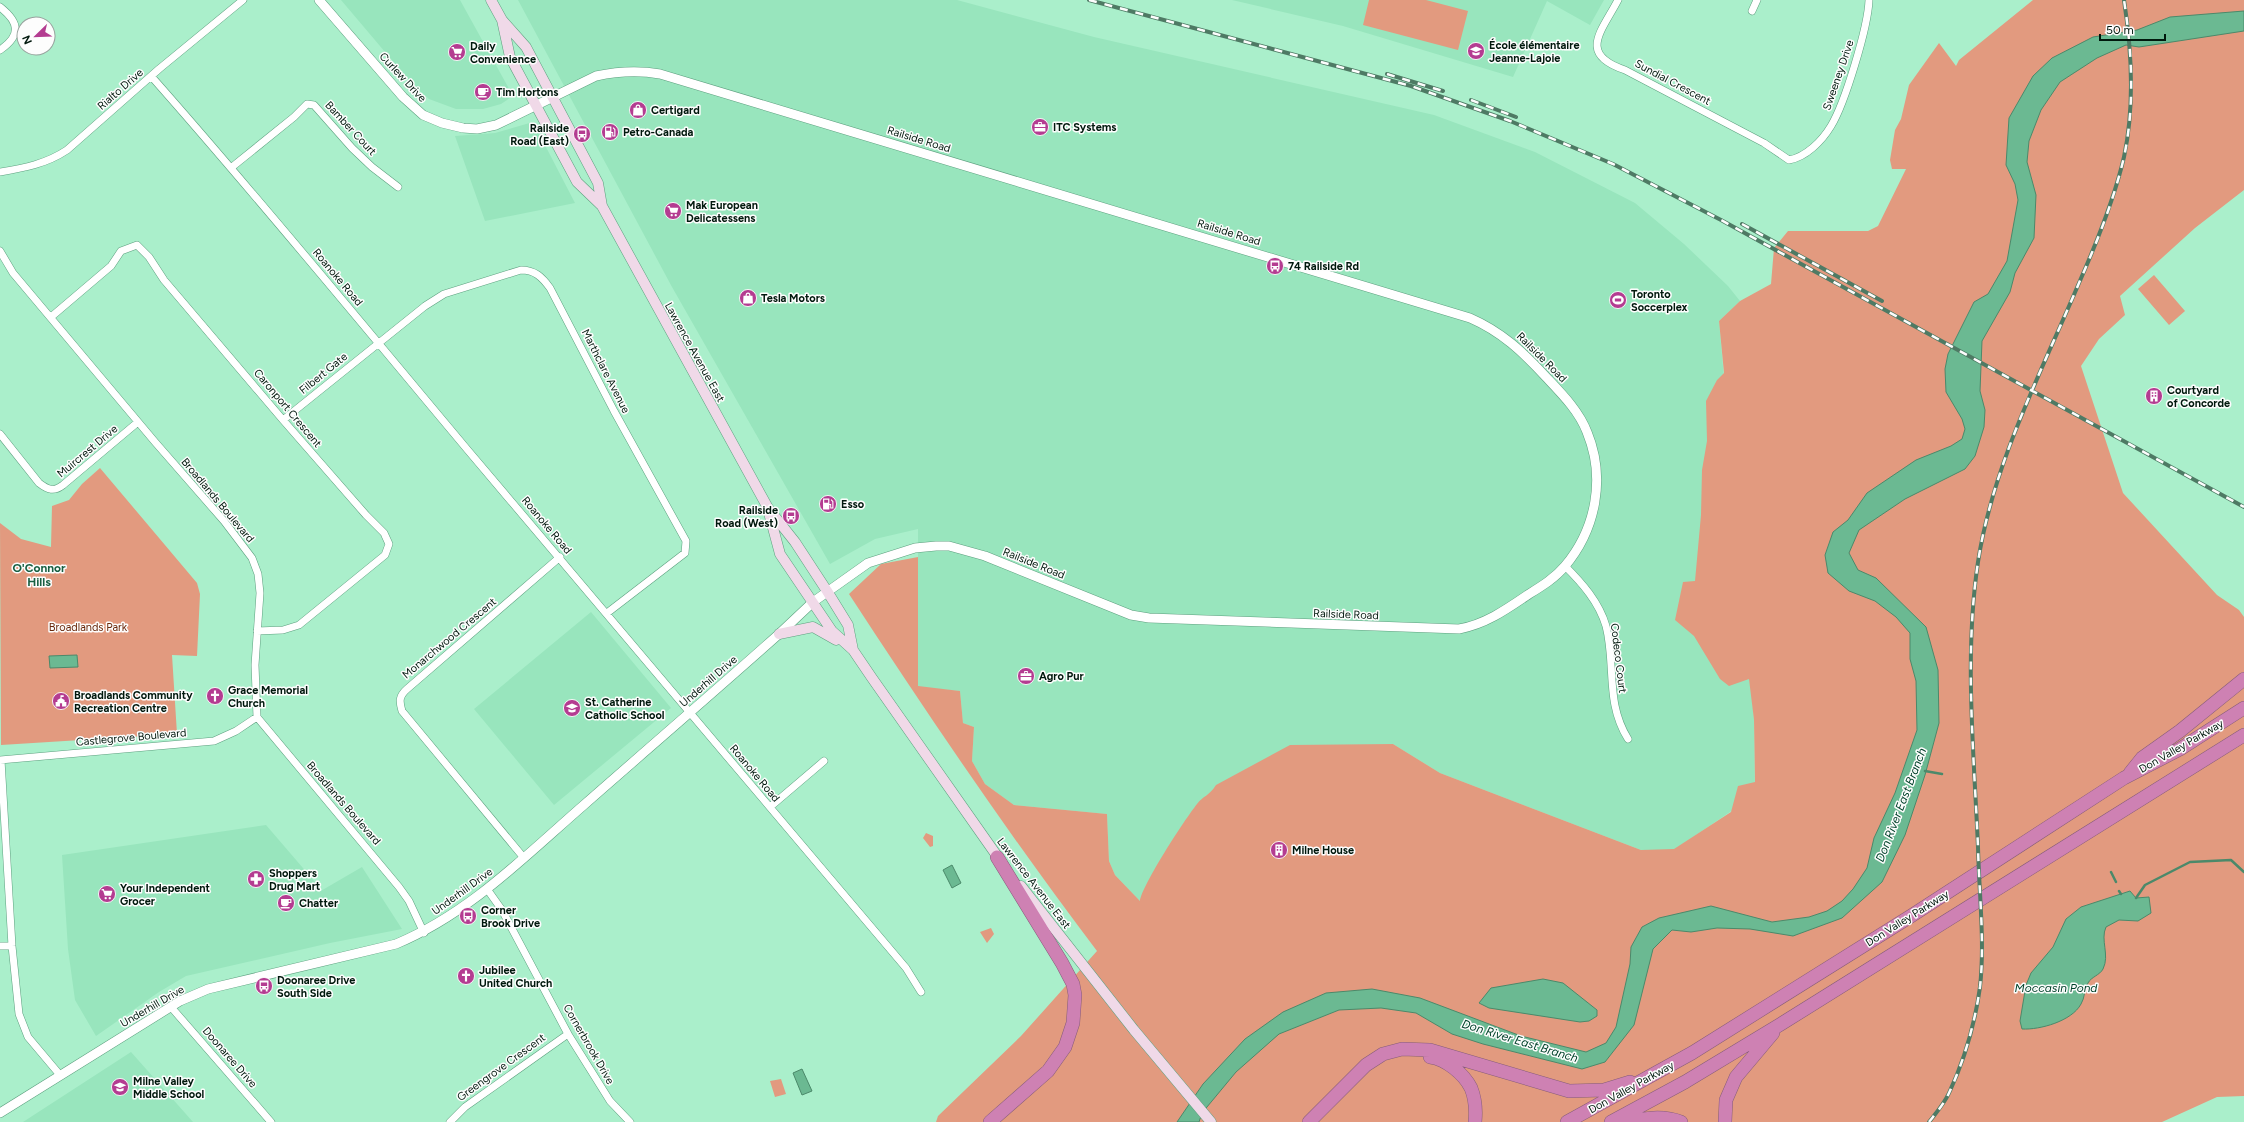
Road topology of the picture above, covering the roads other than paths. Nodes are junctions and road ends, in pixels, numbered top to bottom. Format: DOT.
graph roads {
  1 [pos="243,0"];
  2 [pos="320,0"];
  3 [pos="491,0"];
  4 [pos="1618,0"];
  5 [pos="1757,0"];
  6 [pos="1869,0"];
  7 [pos="0,7"];
  8 [pos="1752,11"];
  9 [pos="502,20"];
  10 [pos="0,50"];
  11 [pos="151,76"];
  12 [pos="552,97"];
  13 [pos="536,106"];
  14 [pos="1789,160"];
  15 [pos="232,167"];
  16 [pos="0,172"];
  17 [pos="398,187"];
  18 [pos="602,206"];
  19 [pos="0,254"];
  20 [pos="51,317"];
  21 [pos="378,343"];
  22 [pos="283,420"];
  23 [pos="138,422"];
  24 [pos="0,434"];
  25 [pos="768,508"];
  26 [pos="560,557"];
  27 [pos="1565,566"];
  28 [pos="827,591"];
  29 [pos="813,602"];
  30 [pos="607,613"];
  31 [pos="257,631"];
  32 [pos="779,634"];
  33 [pos="853,650"];
  34 [pos="2244,679"];
  35 [pos="2244,708"];
  36 [pos="690,712"];
  37 [pos="257,717"];
  38 [pos="2244,735"];
  39 [pos="1628,739"];
  40 [pos="0,760"];
  41 [pos="824,761"];
  42 [pos="2124,778"];
  43 [pos="770,807"];
  44 [pos="997,857"];
  45 [pos="524,858"];
  46 [pos="487,889"];
  47 [pos="424,933"];
  48 [pos="0,946"];
  49 [pos="12,946"];
  50 [pos="921,992"];
  51 [pos="171,1007"];
  52 [pos="1781,1024"];
  53 [pos="568,1034"];
  54 [pos="60,1075"];
  55 [pos="1653,1075"];
  56 [pos="0,1113"];
  57 [pos="271,1122"];
  58 [pos="450,1122"];
  59 [pos="630,1122"];
  60 [pos="990,1122"];
  61 [pos="1211,1122"];
  62 [pos="1309,1122"];
  63 [pos="1318,1122"];
  64 [pos="1475,1122"];
  65 [pos="1567,1122"];
  66 [pos="1611,1122"];
  67 [pos="1626,1122"];
  68 [pos="1681,1122"];
  69 [pos="1725,1122"];
  1 -- 11 [label="street, Rialto Drive"];
  2 -- 13 [label="street, Curlew Drive"];
  3 -- 9 [label="main road, Lawrence Avenue East"];
  4 -- 14 [label="street, Sundial Crescent"];
  5 -- 8 [label="street"];
  6 -- 14 [label="street, Sweeney Drive"];
  7 -- 10 [label="street"];
  9 -- 12 [label="main road, Lawrence Avenue East"];
  9 -- 13 [label="main road, Lawrence Avenue East"];
  11 -- 15 [label="street, Roanoke Road"];
  11 -- 16 [label="street, Rialto Drive"];
  12 -- 13 [label="street, Railside Road"];
  12 -- 18 [label="main road, Lawrence Avenue East"];
  12 -- 27 [label="street, Railside Road"];
  13 -- 18 [label="main road, Lawrence Avenue East"];
  15 -- 17 [label="street, Bamber Court"];
  15 -- 21 [label="street, Roanoke Road"];
  18 -- 25 [label="main road, Lawrence Avenue East"];
  19 -- 20 [label="street, Broadlands Boulevard"];
  20 -- 22 [label="street, Caronport Crescent"];
  20 -- 23 [label="street, Broadlands Boulevard"];
  21 -- 22 [label="street, Filbert Gate"];
  21 -- 26 [label="street, Roanoke Road"];
  21 -- 30 [label="street, Marthclare Avenue"];
  22 -- 31 [label="street, Caronport Crescent"];
  23 -- 24 [label="street, Muircrest Drive"];
  23 -- 31 [label="street, Broadlands Boulevard"];
  25 -- 28 [label="main road, Lawrence Avenue East"];
  25 -- 29 [label="main road, Lawrence Avenue East"];
  26 -- 30 [label="street, Roanoke Road"];
  26 -- 45 [label="street, Monarchwood Crescent"];
  27 -- 28 [label="street, Railside Road"];
  27 -- 39 [label="street, Codeco Court"];
  28 -- 29 [label="street, Underhill Drive"];
  28 -- 33 [label="main road, Lawrence Avenue East"];
  29 -- 32 [label="street, Underhill Drive"];
  29 -- 33 [label="main road, Lawrence Avenue East"];
  30 -- 36 [label="street, Roanoke Road"];
  31 -- 37 [label="street, Broadlands Boulevard"];
  32 -- 33 [label="main road"];
  32 -- 36 [label="street, Underhill Drive"];
  33 -- 44 [label="main road, Lawrence Avenue East"];
  34 -- 42 [label="highway"];
  35 -- 42 [label="highway, Don Valley Parkway"];
  36 -- 43 [label="street, Roanoke Road"];
  36 -- 45 [label="street, Underhill Drive"];
  37 -- 40 [label="street, Castlegrove Boulevard"];
  37 -- 47 [label="street, Broadlands Boulevard"];
  38 -- 52 [label="highway, Don Valley Parkway"];
  40 -- 49 [label="street"];
  41 -- 43 [label="street"];
  42 -- 55 [label="highway, Don Valley Parkway"];
  43 -- 50 [label="street, Roanoke Road"];
  44 -- 60 [label="highway"];
  44 -- 61 [label="main road, Lawrence Avenue East"];
  45 -- 46 [label="street, Underhill Drive"];
  46 -- 47 [label="street, Underhill Drive"];
  46 -- 53 [label="street, Cornerbrook Drive"];
  47 -- 51 [label="street, Underhill Drive"];
  48 -- 49 [label="street"];
  49 -- 54 [label="street"];
  51 -- 54 [label="street, Underhill Drive"];
  51 -- 57 [label="street, Doonaree Drive"];
  52 -- 66 [label="highway, Don Valley Parkway"];
  52 -- 69 [label="highway"];
  53 -- 58 [label="street, Greengrove Crescent"];
  53 -- 59 [label="street, Cornerbrook Drive"];
  54 -- 56 [label="street, Underhill Drive"];
  55 -- 62 [label="highway"];
  55 -- 65 [label="highway, Don Valley Parkway"];
  63 -- 64 [label="highway"];
  67 -- 68 [label="highway"];
}
